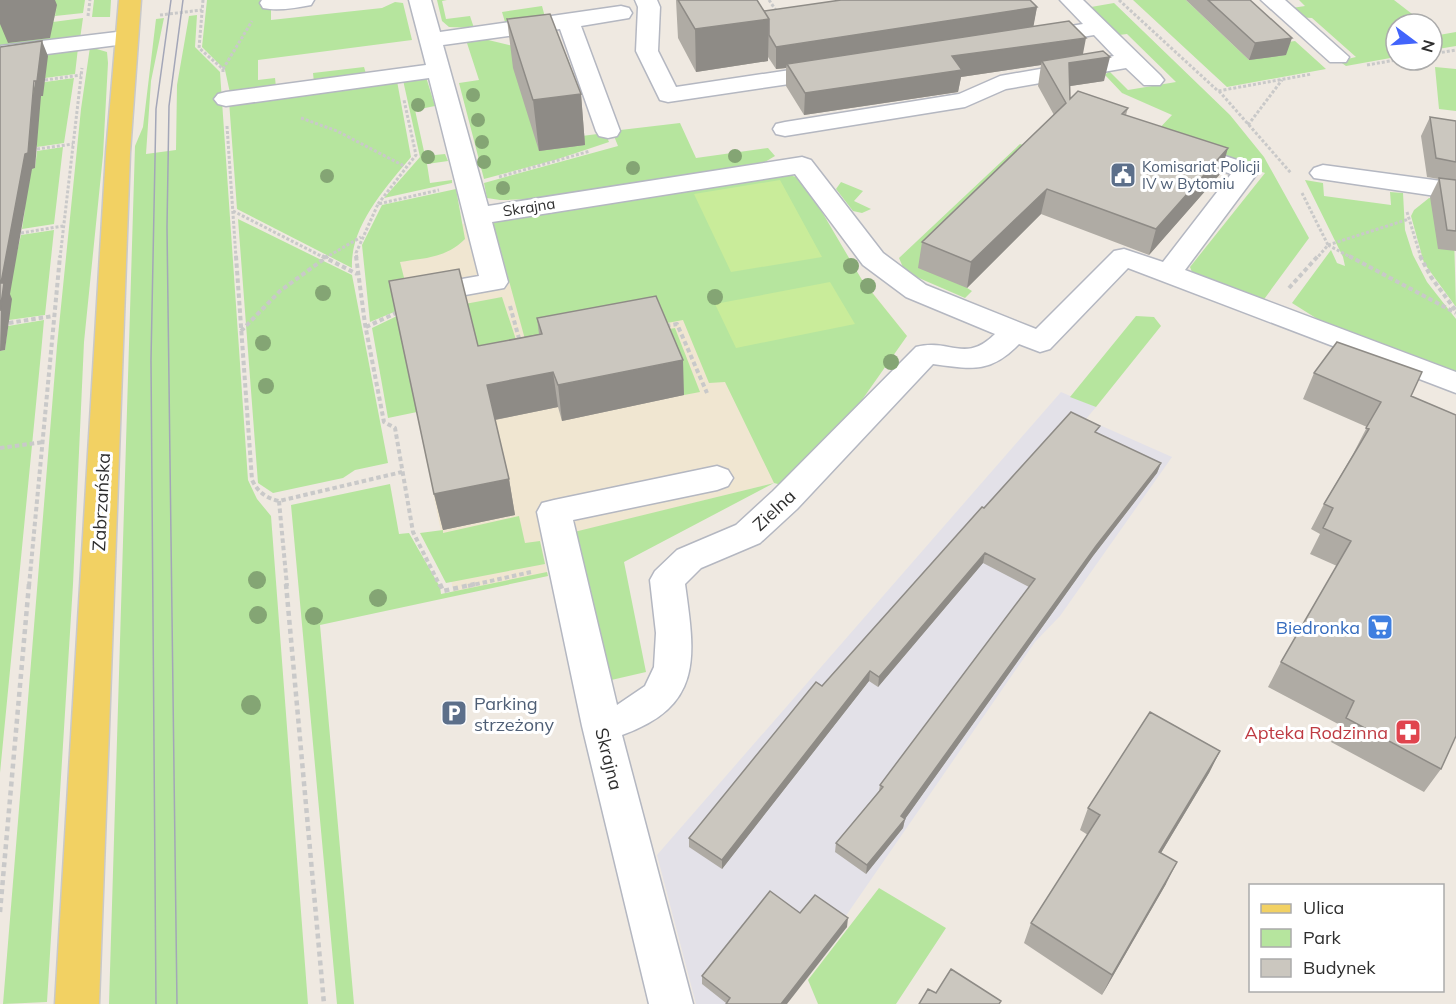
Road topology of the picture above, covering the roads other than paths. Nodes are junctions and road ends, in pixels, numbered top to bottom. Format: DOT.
graph roads {
  1 [pos="130,0"];
  2 [pos="303,0"];
  3 [pos="420,0"];
  4 [pos="646,0"];
  5 [pos="1071,0"];
  6 [pos="1272,0"];
  7 [pos="271,3"];
  8 [pos="621,13"];
  9 [pos="568,21"];
  10 [pos="1099,28"];
  11 [pos="125,38"];
  12 [pos="431,40"];
  13 [pos="1015,41"];
  14 [pos="0,53"];
  15 [pos="1338,57"];
  16 [pos="1131,60"];
  17 [pos="847,68"];
  18 [pos="440,70"];
  19 [pos="1152,80"];
  20 [pos="226,99"];
  21 [pos="785,129"];
  22 [pos="608,131"];
  23 [pos="1163,142"];
  24 [pos="1323,173"];
  25 [pos="1456,191"];
  26 [pos="477,216"];
  27 [pos="1168,274"];
  28 [pos="419,295"];
  29 [pos="1015,331"];
  30 [pos="1456,383"];
  31 [pos="717,478"];
  32 [pos="601,726"];
  33 [pos="77,1004"];
  34 [pos="671,1004"];
  1 -- 11 [label="main road, Zabrzańska"];
  2 -- 7 [label="street"];
  3 -- 12 [label="street, Skrajna"];
  4 -- 17 [label="street"];
  5 -- 10 [label="street"];
  6 -- 15 [label="street"];
  8 -- 9 [label="street"];
  9 -- 12 [label="street"];
  9 -- 22 [label="street"];
  10 -- 13 [label="street"];
  10 -- 16 [label="street"];
  11 -- 14 [label="street"];
  11 -- 33 [label="main road, Zabrzańska"];
  12 -- 18 [label="street, Skrajna"];
  16 -- 19 [label="street"];
  16 -- 21 [label="street"];
  18 -- 20 [label="street"];
  18 -- 26 [label="street, Skrajna"];
  23 -- 27 [label="street"];
  24 -- 25 [label="street"];
  26 -- 28 [label="street"];
  26 -- 29 [label="street, Skrajna"];
  27 -- 29 [label="street"];
  27 -- 30 [label="street"];
  29 -- 32 [label="street, Zielna"];
  31 -- 32 [label="street, Skrajna"];
  32 -- 34 [label="street, Skrajna"];
}
